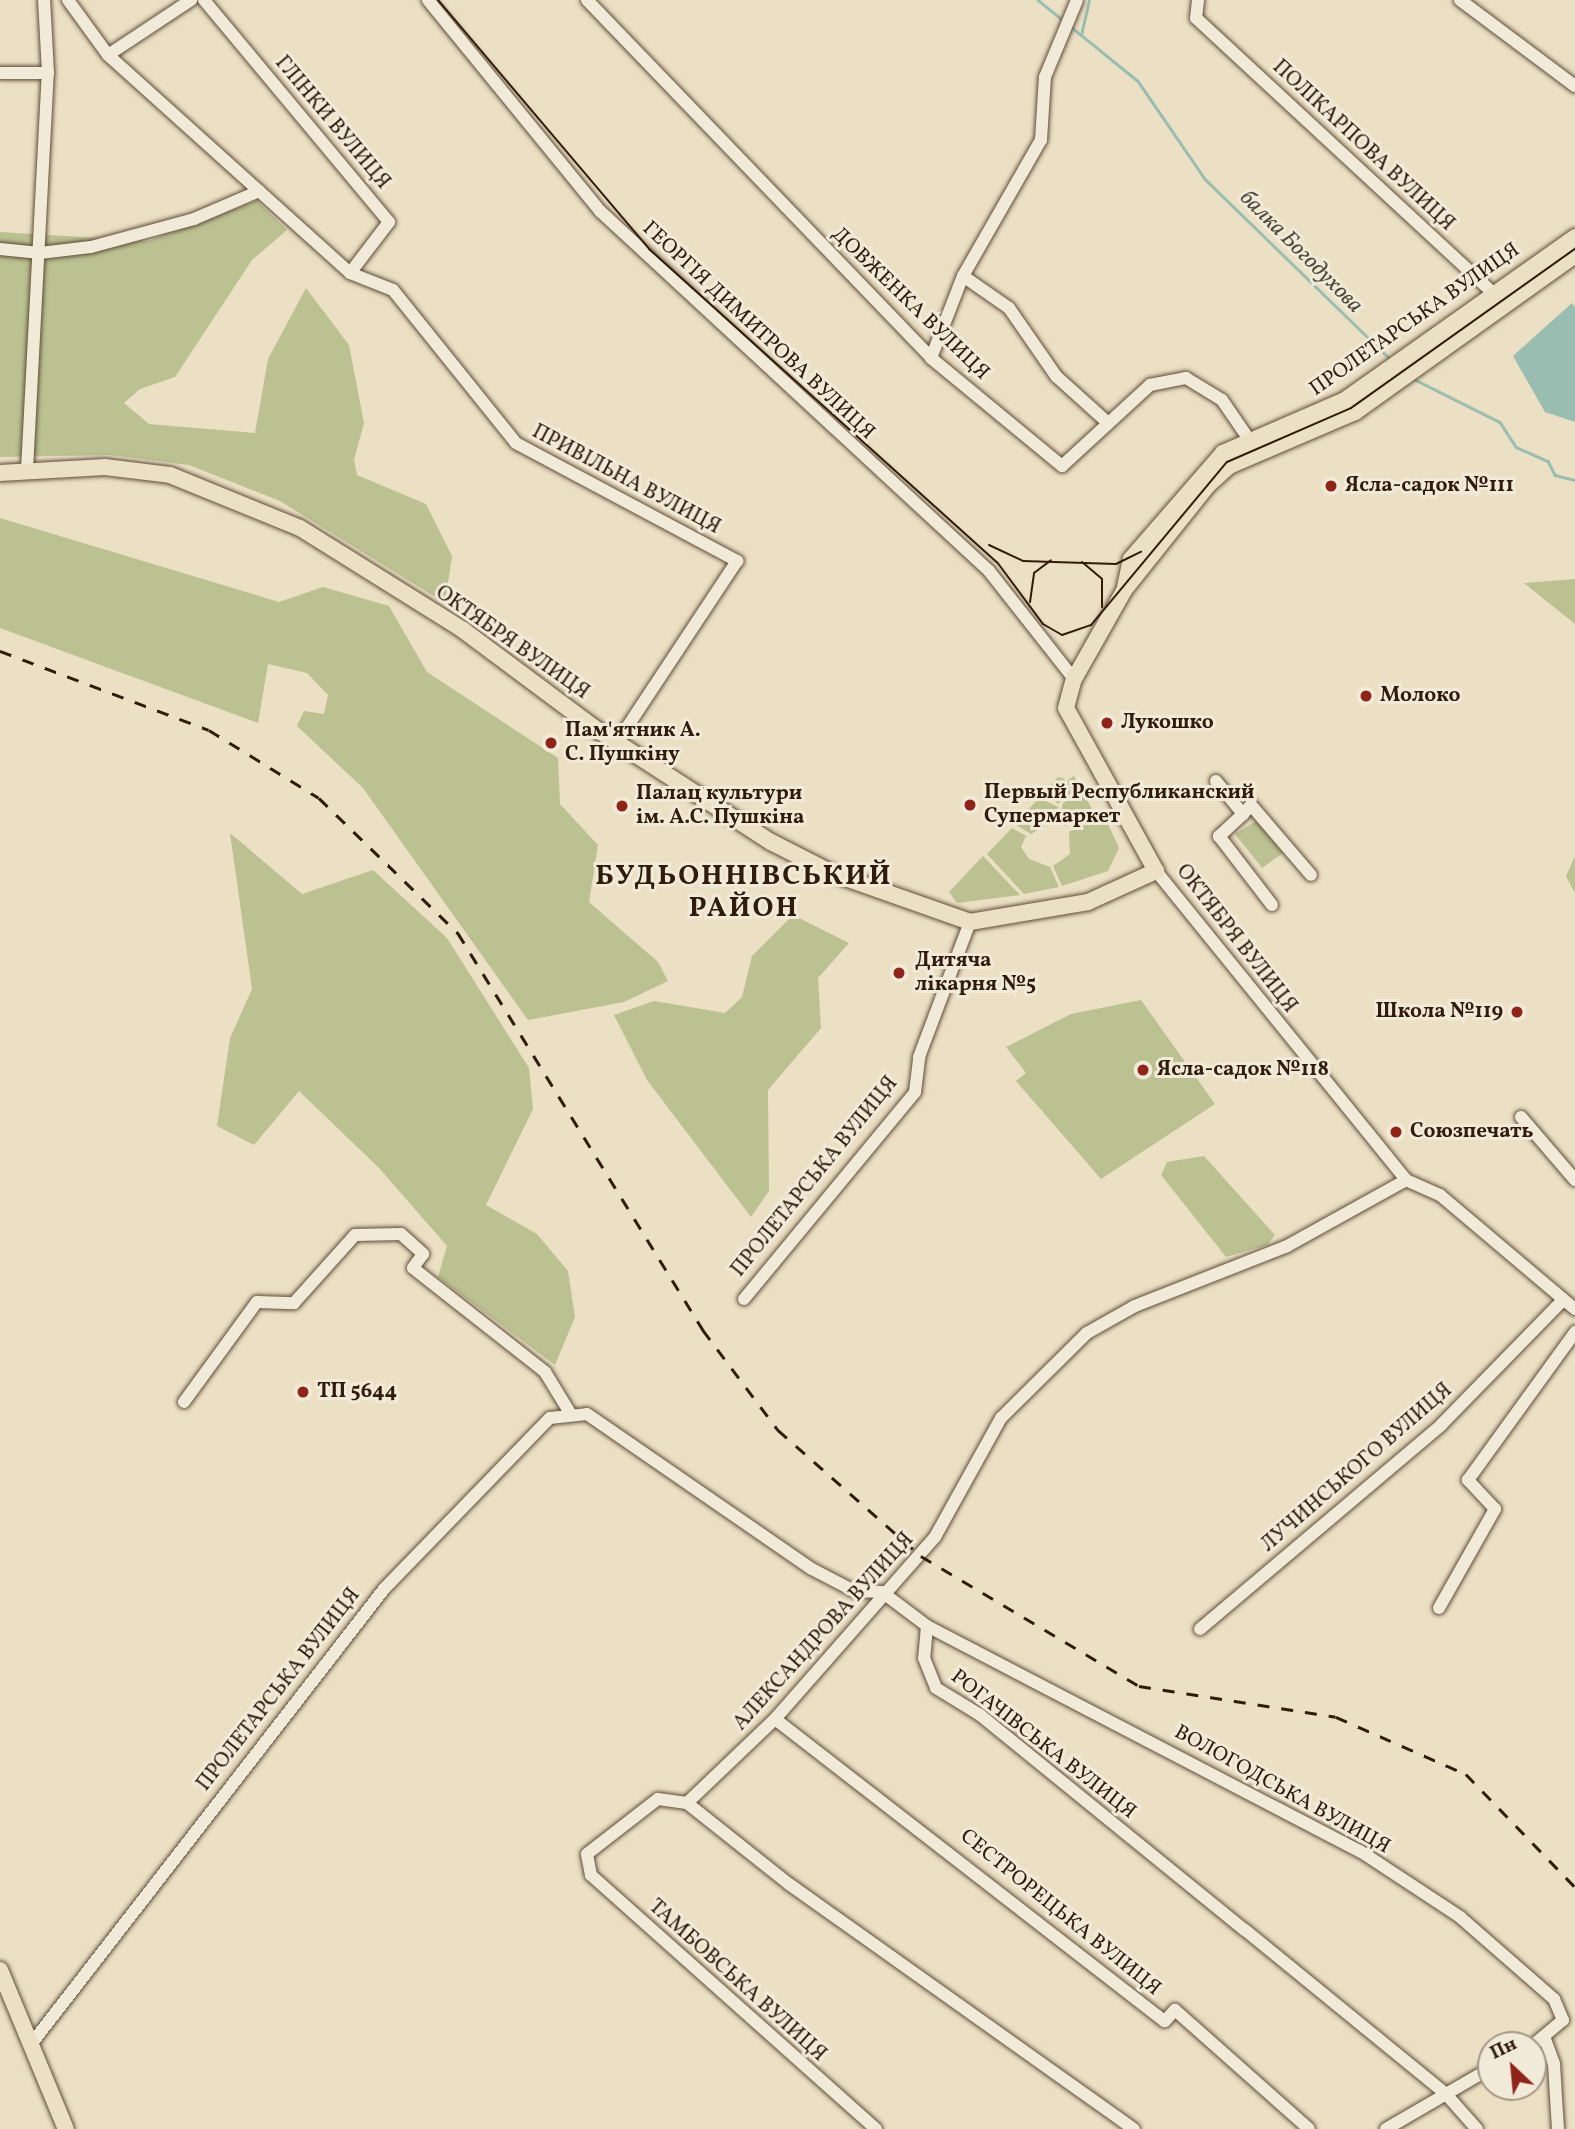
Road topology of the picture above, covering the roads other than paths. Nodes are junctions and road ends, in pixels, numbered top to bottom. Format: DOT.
graph roads {
  1 [pos="44,0"];
  2 [pos="68,0"];
  3 [pos="191,0"];
  4 [pos="204,0"];
  5 [pos="428,0"];
  6 [pos="587,0"];
  7 [pos="1077,0"];
  8 [pos="1198,0"];
  9 [pos="1460,0"];
  10 [pos="108,55"];
  11 [pos="0,73"];
  12 [pos="48,73"];
  13 [pos="1575,86"];
  14 [pos="259,191"];
  15 [pos="1575,237"];
  16 [pos="0,249"];
  17 [pos="40,253"];
  18 [pos="1575,255"];
  19 [pos="350,273"];
  20 [pos="963,276"];
  21 [pos="1497,297"];
  22 [pos="931,358"];
  23 [pos="1382,382"];
  24 [pos="1107,422"];
  25 [pos="1255,447"];
  26 [pos="27,470"];
  27 [pos="0,473"];
  28 [pos="1074,679"];
  29 [pos="617,742"];
  30 [pos="1216,780"];
  31 [pos="1243,814"];
  32 [pos="1156,871"];
  33 [pos="1311,875"];
  34 [pos="1272,905"];
  35 [pos="970,922"];
  36 [pos="1521,1117"];
  37 [pos="1405,1180"];
  38 [pos="1575,1180"];
  39 [pos="744,1299"];
  40 [pos="1563,1300"];
  41 [pos="1575,1309"];
  42 [pos="1575,1332"];
  43 [pos="184,1402"];
  44 [pos="570,1413"];
  45 [pos="882,1592"];
  46 [pos="1440,1608"];
  47 [pos="927,1626"];
  48 [pos="1200,1629"];
  49 [pos="775,1719"];
  50 [pos="687,1803"];
  51 [pos="0,1970"];
  52 [pos="1547,2037"];
  53 [pos="32,2043"];
  54 [pos="1547,2045"];
  55 [pos="1477,2076"];
  56 [pos="1445,2093"];
  57 [pos="66,2129"];
  58 [pos="876,2129"];
  59 [pos="1134,2129"];
  60 [pos="1309,2129"];
  61 [pos="1385,2129"];
  62 [pos="1477,2129"];
  63 [pos="1558,2129"];
  1 -- 12 [label="street"];
  2 -- 10 [label="street, ПРИВІЛЬНА ВУЛИЦЯ"];
  3 -- 10 [label="street"];
  4 -- 19 [label="street, ГЛІНКИ ВУЛИЦЯ"];
  5 -- 28 [label="street, ГЕОРГІЯ ДИМИТРОВА ВУЛИЦЯ"];
  6 -- 22 [label="street, ДОВЖЕНКА ВУЛИЦЯ"];
  7 -- 20 [label="street"];
  8 -- 21 [label="street, ПОЛІКАРПОВА ВУЛИЦЯ"];
  9 -- 13 [label="street"];
  10 -- 14 [label="street, ПРИВІЛЬНА ВУЛИЦЯ"];
  11 -- 12 [label="street"];
  12 -- 17 [label="street"];
  14 -- 17 [label="street"];
  14 -- 19 [label="street, ПРИВІЛЬНА ВУЛИЦЯ"];
  15 -- 21 [label="main road, ПРОЛЕТАРСЬКА ВУЛИЦЯ"];
  16 -- 17 [label="street"];
  17 -- 26 [label="street"];
  18 -- 21 [label="main road, ПРОЛЕТАРСЬКА ВУЛИЦЯ"];
  19 -- 29 [label="street, ПРИВІЛЬНА ВУЛИЦЯ"];
  20 -- 22 [label="street"];
  20 -- 24 [label="street"];
  21 -- 23 [label="main road, ПРОЛЕТАРСЬКА ВУЛИЦЯ"];
  21 -- 23 [label="main road, ПРОЛЕТАРСЬКА ВУЛИЦЯ"];
  22 -- 24 [label="street, ДОВЖЕНКА ВУЛИЦЯ"];
  23 -- 25 [label="main road, ПРОЛЕТАРСЬКА ВУЛИЦЯ"];
  24 -- 25 [label="street, ДОВЖЕНКА ВУЛИЦЯ"];
  25 -- 28 [label="main road, ПРОЛЕТАРСЬКА ВУЛИЦЯ"];
  26 -- 27 [label="main road, ОКТЯБРЯ ВУЛИЦЯ"];
  26 -- 29 [label="main road, ОКТЯБРЯ ВУЛИЦЯ"];
  28 -- 32 [label="main road, ПРОЛЕТАРСЬКА ВУЛИЦЯ"];
  29 -- 35 [label="main road, ОКТЯБРЯ ВУЛИЦЯ"];
  30 -- 31 [label="street"];
  31 -- 33 [label="street"];
  31 -- 34 [label="street"];
  32 -- 35 [label="main road, ОКТЯБРЯ ВУЛИЦЯ"];
  32 -- 37 [label="street, ОКТЯБРЯ ВУЛИЦЯ"];
  35 -- 39 [label="street, ПРОЛЕТАРСЬКА ВУЛИЦЯ"];
  36 -- 38 [label="street"];
  37 -- 40 [label="street, ОКТЯБРЯ ВУЛИЦЯ"];
  37 -- 45 [label="street, АЛЕКСАНДРОВА ВУЛИЦЯ"];
  40 -- 41 [label="street, ОКТЯБРЯ ВУЛИЦЯ"];
  40 -- 48 [label="street, ЛУЧИНСЬКОГО ВУЛИЦЯ"];
  42 -- 46 [label="street"];
  43 -- 44 [label="street"];
  44 -- 45 [label="street"];
  44 -- 53 [label="street, ПРОЛЕТАРСЬКА ВУЛИЦЯ"];
  45 -- 47 [label="street"];
  45 -- 49 [label="street, АЛЕКСАНДРОВА ВУЛИЦЯ"];
  47 -- 52 [label="street, ВОЛОГОДСЬКА ВУЛИЦЯ"];
  47 -- 56 [label="street, РОГАЧІВСЬКА ВУЛИЦЯ"];
  49 -- 50 [label="street, АЛЕКСАНДРОВА ВУЛИЦЯ"];
  49 -- 60 [label="street, СЕСТРОРЕЦЬКА ВУЛИЦЯ"];
  50 -- 58 [label="street, ТАМБОВСЬКА ВУЛИЦЯ"];
  50 -- 59 [label="street"];
  51 -- 53 [label="main road"];
  53 -- 57 [label="main road"];
  54 -- 63 [label="street"];
  55 -- 56 [label="street"];
  56 -- 61 [label="street"];
  56 -- 62 [label="street, РОГАЧІВСЬКА ВУЛИЦЯ"];
}
